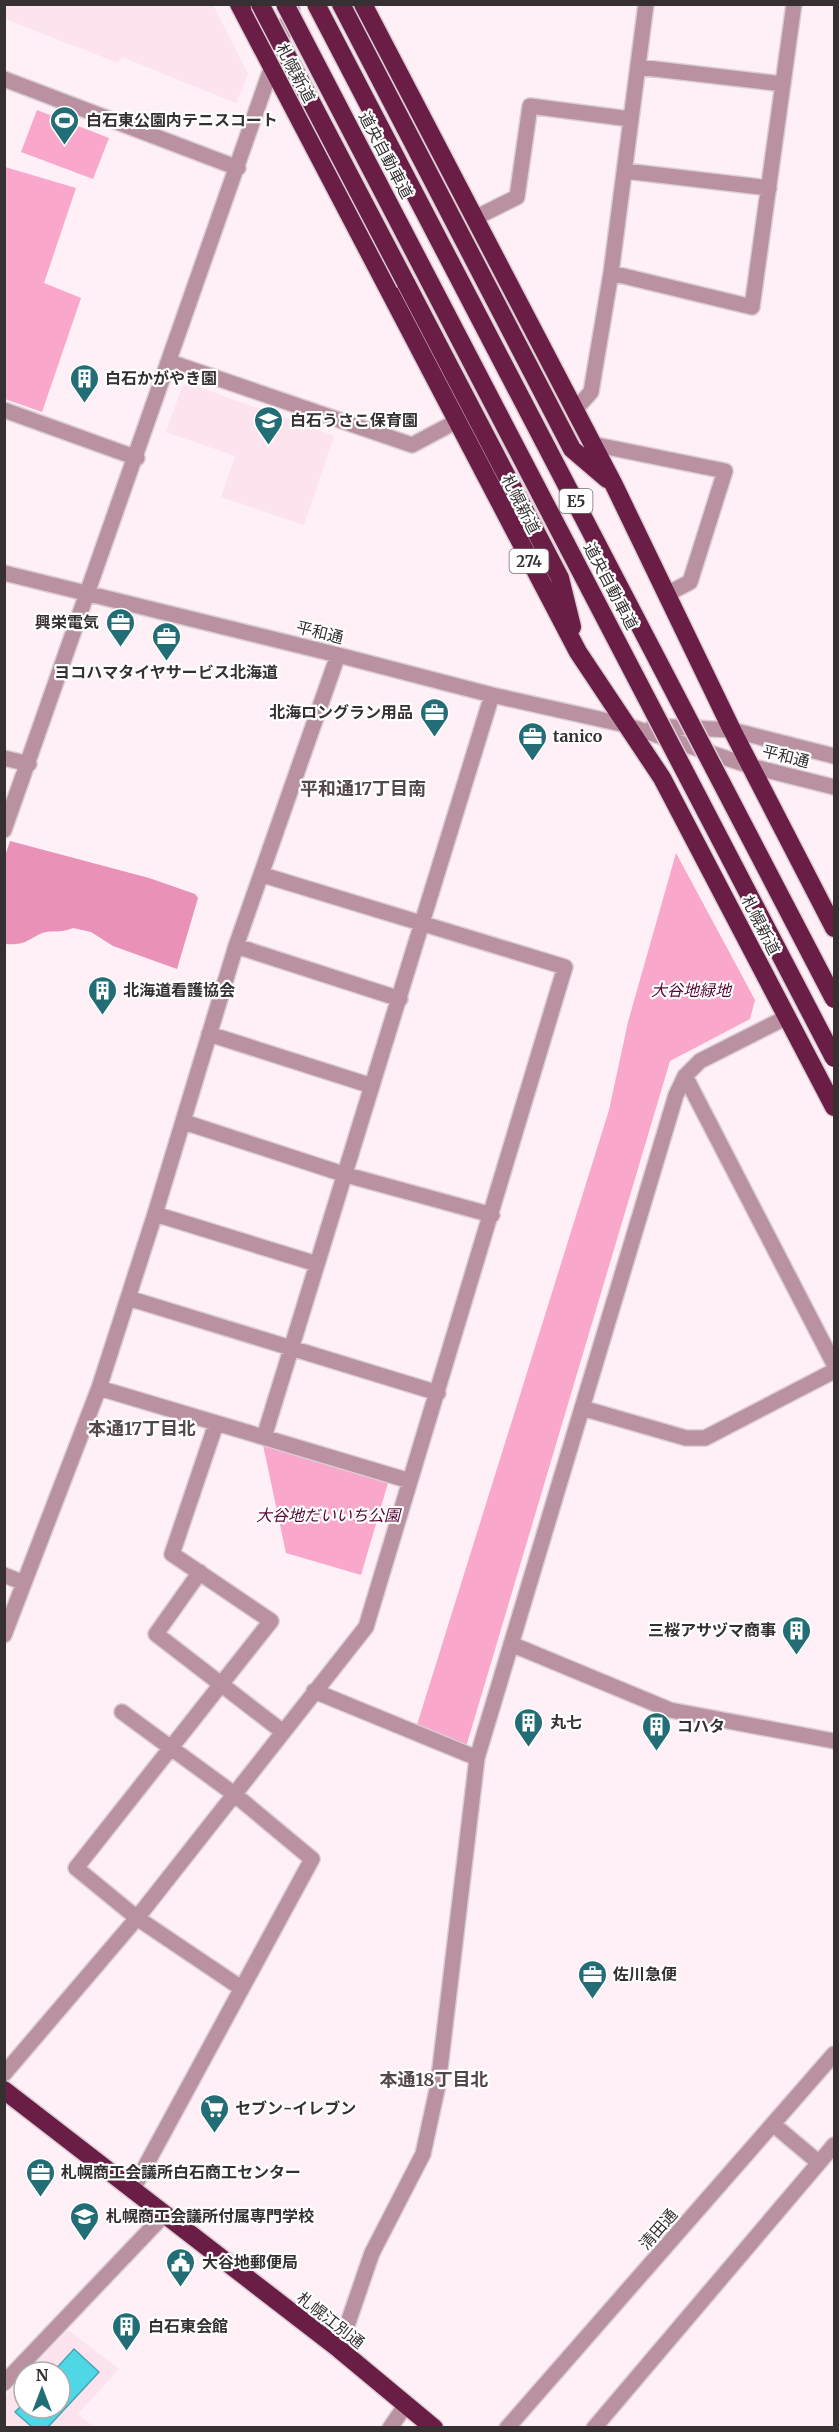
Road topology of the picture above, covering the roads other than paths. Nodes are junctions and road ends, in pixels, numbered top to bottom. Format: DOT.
graph roads {
  1 [pos="239,4"];
  2 [pos="260,4"];
  3 [pos="285,4"];
  4 [pos="294,4"];
  5 [pos="316,4"];
  6 [pos="341,4"];
  7 [pos="363,4"];
  8 [pos="646,4"];
  9 [pos="794,4"];
  10 [pos="638,67"];
  11 [pos="273,69"];
  12 [pos="4,79"];
  13 [pos="783,84"];
  14 [pos="630,119"];
  15 [pos="238,168"];
  16 [pos="625,171"];
  17 [pos="769,188"];
  18 [pos="475,218"];
  19 [pos="610,273"];
  20 [pos="170,362"];
  21 [pos="4,410"];
  22 [pos="574,411"];
  23 [pos="457,421"];
  24 [pos="592,444"];
  25 [pos="137,458"];
  26 [pos="614,485"];
  27 [pos="4,573"];
  28 [pos="88,594"];
  29 [pos="667,594"];
  30 [pos="578,652"];
  31 [pos="338,654"];
  32 [pos="492,695"];
  33 [pos="626,725"];
  34 [pos="732,730"];
  35 [pos="834,756"];
  36 [pos="4,758"];
  37 [pos="29,764"];
  38 [pos="750,766"];
  39 [pos="834,787"];
  40 [pos="4,830"];
  41 [pos="262,875"];
  42 [pos="422,924"];
  43 [pos="834,928"];
  44 [pos="236,945"];
  45 [pos="400,999"];
  46 [pos="834,999"];
  47 [pos="787,1017"];
  48 [pos="210,1034"];
  49 [pos="834,1058"];
  50 [pos="685,1076"];
  51 [pos="372,1086"];
  52 [pos="834,1107"];
  53 [pos="184,1122"];
  54 [pos="343,1174"];
  55 [pos="155,1214"];
  56 [pos="492,1215"];
  57 [pos="317,1264"];
  58 [pos="128,1298"];
  59 [pos="289,1349"];
  60 [pos="834,1364"];
  61 [pos="834,1371"];
  62 [pos="99,1388"];
  63 [pos="438,1393"];
  64 [pos="582,1408"];
  65 [pos="216,1424"];
  66 [pos="264,1437"];
  67 [pos="410,1481"];
  68 [pos="200,1572"];
  69 [pos="4,1575"];
  70 [pos="24,1583"];
  71 [pos="4,1635"];
  72 [pos="511,1644"];
  73 [pos="223,1685"];
  74 [pos="314,1691"];
  75 [pos="122,1712"];
  76 [pos="283,1732"];
  77 [pos="834,1741"];
  78 [pos="171,1749"];
  79 [pos="477,1758"];
  80 [pos="234,1794"];
  81 [pos="137,1918"];
  82 [pos="241,1988"];
  83 [pos="834,2054"];
  84 [pos="4,2074"];
  85 [pos="4,2090"];
  86 [pos="774,2125"];
  87 [pos="834,2145"];
  88 [pos="818,2162"];
  89 [pos="132,2188"];
  90 [pos="164,2215"];
  91 [pos="339,2349"];
  92 [pos="4,2383"];
  93 [pos="405,2406"];
  94 [pos="390,2427"];
  95 [pos="434,2427"];
  96 [pos="507,2427"];
  97 [pos="594,2427"];
  1 -- 11 [label="highway, 札幌新道 / 274"];
  2 -- 30 [label="highway, bridge"];
  3 -- 49 [label="highway, 道央自動車道 / E5, bridge"];
  4 -- 11 [label="street"];
  5 -- 46 [label="highway, 道央自動車道 / E5, bridge"];
  6 -- 26 [label="highway"];
  7 -- 18 [label="highway"];
  8 -- 10 [label="street"];
  9 -- 13 [label="street"];
  10 -- 13 [label="street"];
  10 -- 14 [label="street"];
  11 -- 15 [label="street"];
  11 -- 23 [label="highway, 札幌新道 / 274"];
  12 -- 15 [label="street"];
  13 -- 17 [label="street"];
  14 -- 16 [label="street"];
  14 -- 18 [label="street"];
  15 -- 20 [label="street"];
  16 -- 17 [label="street"];
  16 -- 19 [label="street"];
  17 -- 19 [label="street"];
  18 -- 22 [label="highway"];
  19 -- 22 [label="street"];
  20 -- 23 [label="street"];
  20 -- 25 [label="street"];
  21 -- 25 [label="street"];
  22 -- 24 [label="highway"];
  23 -- 30 [label="highway, 札幌新道 / 274"];
  24 -- 26 [label="highway"];
  24 -- 29 [label="street"];
  25 -- 28 [label="street"];
  26 -- 29 [label="highway"];
  27 -- 28 [label="street, 平和通"];
  28 -- 31 [label="street, 平和通"];
  28 -- 37 [label="street"];
  29 -- 34 [label="highway"];
  30 -- 33 [label="highway, 札幌新道 / 274"];
  31 -- 32 [label="street, 平和通"];
  31 -- 41 [label="street"];
  32 -- 33 [label="street, 平和通"];
  32 -- 42 [label="street"];
  33 -- 34 [label="street, 平和通"];
  33 -- 38 [label="street, 平和通"];
  33 -- 47 [label="highway, 札幌新道 / 274"];
  34 -- 35 [label="street, 平和通"];
  34 -- 38 [label="highway"];
  36 -- 37 [label="street"];
  37 -- 40 [label="street"];
  38 -- 39 [label="street, 平和通"];
  38 -- 43 [label="highway"];
  41 -- 42 [label="street"];
  41 -- 44 [label="street"];
  42 -- 45 [label="street"];
  42 -- 56 [label="street"];
  44 -- 45 [label="street"];
  44 -- 48 [label="street"];
  45 -- 51 [label="street"];
  47 -- 50 [label="street"];
  47 -- 52 [label="highway, 札幌新道 / 274"];
  48 -- 51 [label="street"];
  48 -- 53 [label="street"];
  50 -- 60 [label="street"];
  50 -- 64 [label="street"];
  51 -- 54 [label="street"];
  53 -- 54 [label="street"];
  53 -- 55 [label="street"];
  54 -- 56 [label="street"];
  54 -- 57 [label="street"];
  55 -- 57 [label="street"];
  55 -- 58 [label="street"];
  56 -- 63 [label="street"];
  57 -- 59 [label="street"];
  58 -- 59 [label="street"];
  58 -- 62 [label="street"];
  59 -- 63 [label="street"];
  59 -- 66 [label="street"];
  61 -- 64 [label="street"];
  62 -- 65 [label="street"];
  62 -- 70 [label="street"];
  63 -- 67 [label="street"];
  64 -- 72 [label="street"];
  65 -- 66 [label="street"];
  65 -- 68 [label="street"];
  66 -- 67 [label="street"];
  67 -- 74 [label="street"];
  68 -- 73 [label="street"];
  68 -- 73 [label="street"];
  69 -- 70 [label="street"];
  70 -- 71 [label="street"];
  72 -- 77 [label="street"];
  72 -- 79 [label="street"];
  73 -- 76 [label="street"];
  73 -- 78 [label="street"];
  74 -- 76 [label="street"];
  74 -- 79 [label="street"];
  75 -- 78 [label="street"];
  76 -- 80 [label="street"];
  78 -- 80 [label="street"];
  78 -- 81 [label="street"];
  79 -- 91 [label="street"];
  80 -- 81 [label="street"];
  80 -- 82 [label="street"];
  81 -- 82 [label="street"];
  81 -- 84 [label="street"];
  82 -- 89 [label="street"];
  83 -- 86 [label="street, 清田通"];
  85 -- 89 [label="highway, 札幌江別通"];
  86 -- 88 [label="street"];
  86 -- 96 [label="street, 清田通"];
  87 -- 88 [label="street"];
  88 -- 97 [label="street"];
  89 -- 90 [label="highway, 札幌江別通"];
  90 -- 91 [label="highway, 札幌江別通"];
  90 -- 92 [label="street"];
  91 -- 93 [label="highway, 札幌江別通"];
  93 -- 94 [label="street"];
  93 -- 95 [label="highway, 札幌江別通"];
}
